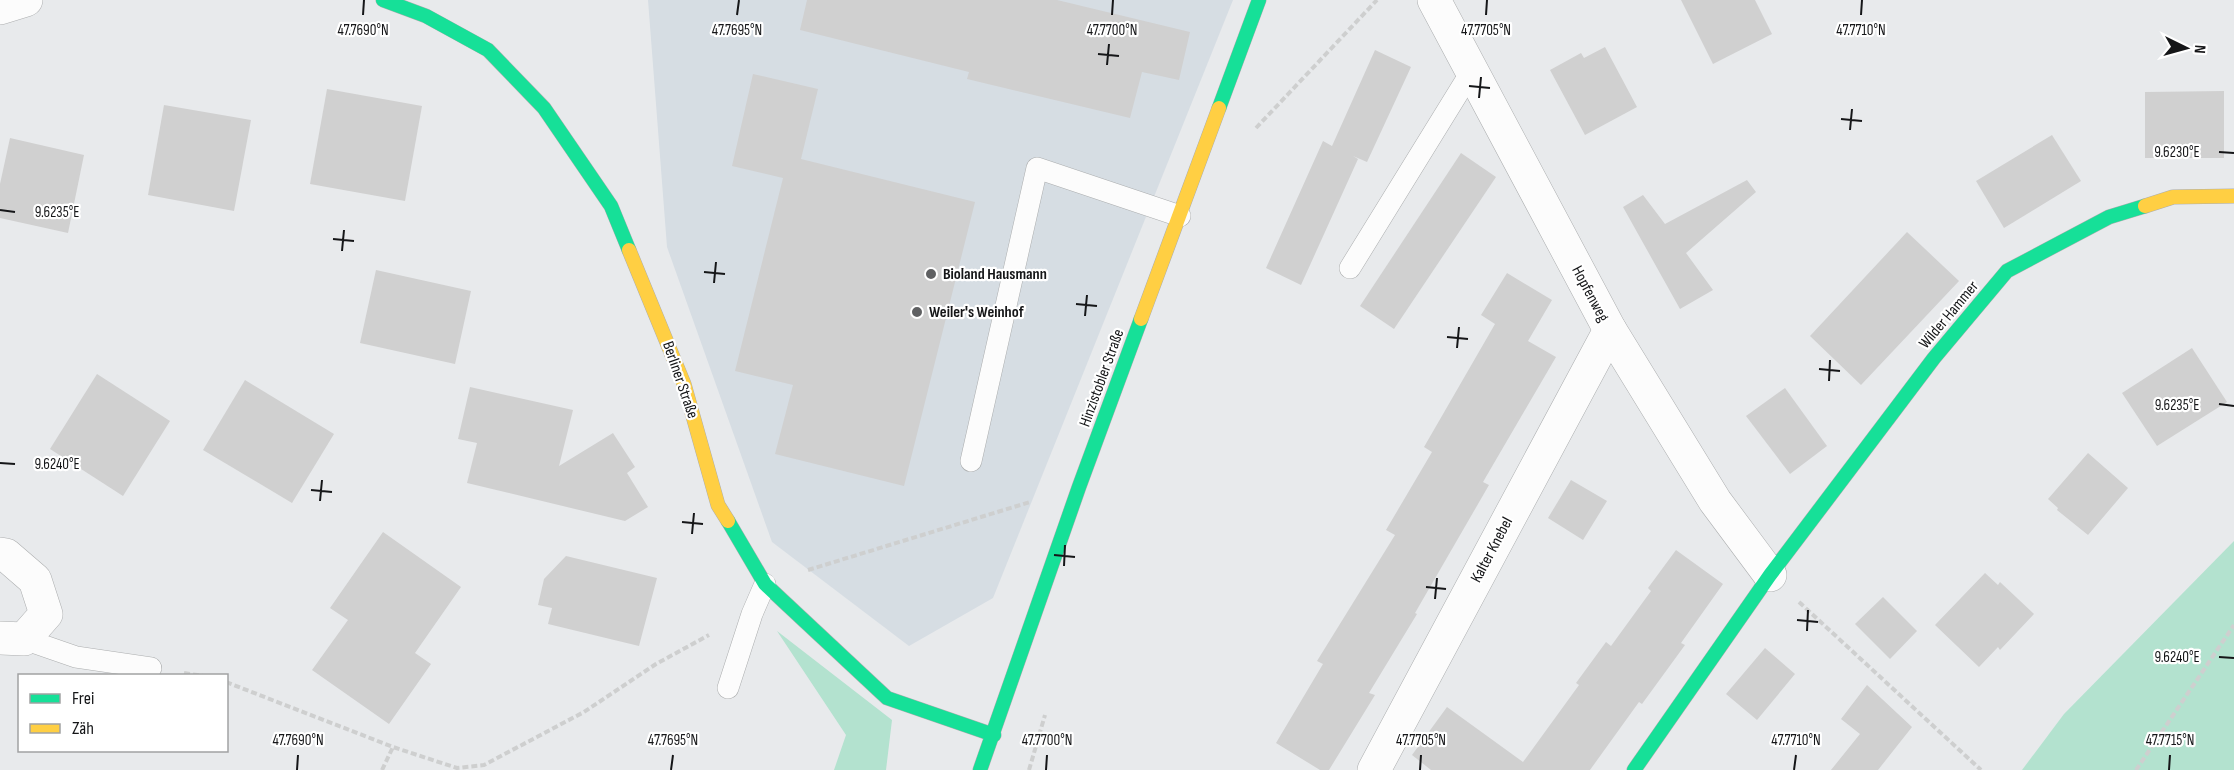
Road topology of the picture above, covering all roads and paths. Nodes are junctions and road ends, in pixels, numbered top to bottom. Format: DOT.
graph roads {
  1 [pos="26,0"];
  2 [pos="383,0"];
  3 [pos="1259,0"];
  4 [pos="1377,0"];
  5 [pos="1434,0"];
  6 [pos="0,8"];
  7 [pos="1472,72"];
  8 [pos="1251,134"];
  9 [pos="2234,196"];
  10 [pos="1180,216"];
  11 [pos="1350,268"];
  12 [pos="1610,330"];
  13 [pos="971,461"];
  14 [pos="1080,487"];
  15 [pos="0,554"];
  16 [pos="1770,575"];
  17 [pos="765,584"];
  18 [pos="2234,626"];
  19 [pos="12,639"];
  20 [pos="694,642"];
  21 [pos="151,668"];
  22 [pos="228,683"];
  23 [pos="728,688"];
  24 [pos="1048,706"];
  25 [pos="994,735"];
  26 [pos="393,747"];
  27 [pos="457,769"];
  28 [pos="382,770"];
  29 [pos="980,770"];
  30 [pos="1029,770"];
  31 [pos="1374,770"];
  32 [pos="1634,770"];
  33 [pos="1981,770"];
  34 [pos="2136,770"];
  1 -- 6 [label="street"];
  2 -- 17 [label="street, Berliner Straße"];
  3 -- 10 [label="street, Hinzistobler Straße"];
  4 -- 8 [label="path"];
  5 -- 7 [label="street, Hopfenweg"];
  7 -- 11 [label="lane"];
  7 -- 12 [label="street, Hopfenweg"];
  9 -- 16 [label="street, Wilder Hammer"];
  10 -- 13 [label="lane"];
  10 -- 14 [label="street, Hinzistobler Straße"];
  12 -- 16 [label="street, Hopfenweg"];
  12 -- 31 [label="street, Kalter Knebel"];
  14 -- 17 [label="path"];
  14 -- 25 [label="street, Hinzistobler Straße"];
  15 -- 19 [label="street"];
  16 -- 32 [label="street"];
  16 -- 33 [label="path"];
  17 -- 23 [label="lane"];
  17 -- 25 [label="street, Berliner Straße"];
  18 -- 34 [label="path"];
  19 -- 21 [label="lane"];
  20 -- 27 [label="path"];
  22 -- 26 [label="path"];
  24 -- 30 [label="path"];
  25 -- 29 [label="street, Hinzistobler Straße"];
  26 -- 27 [label="path"];
  26 -- 28 [label="path"];
}
